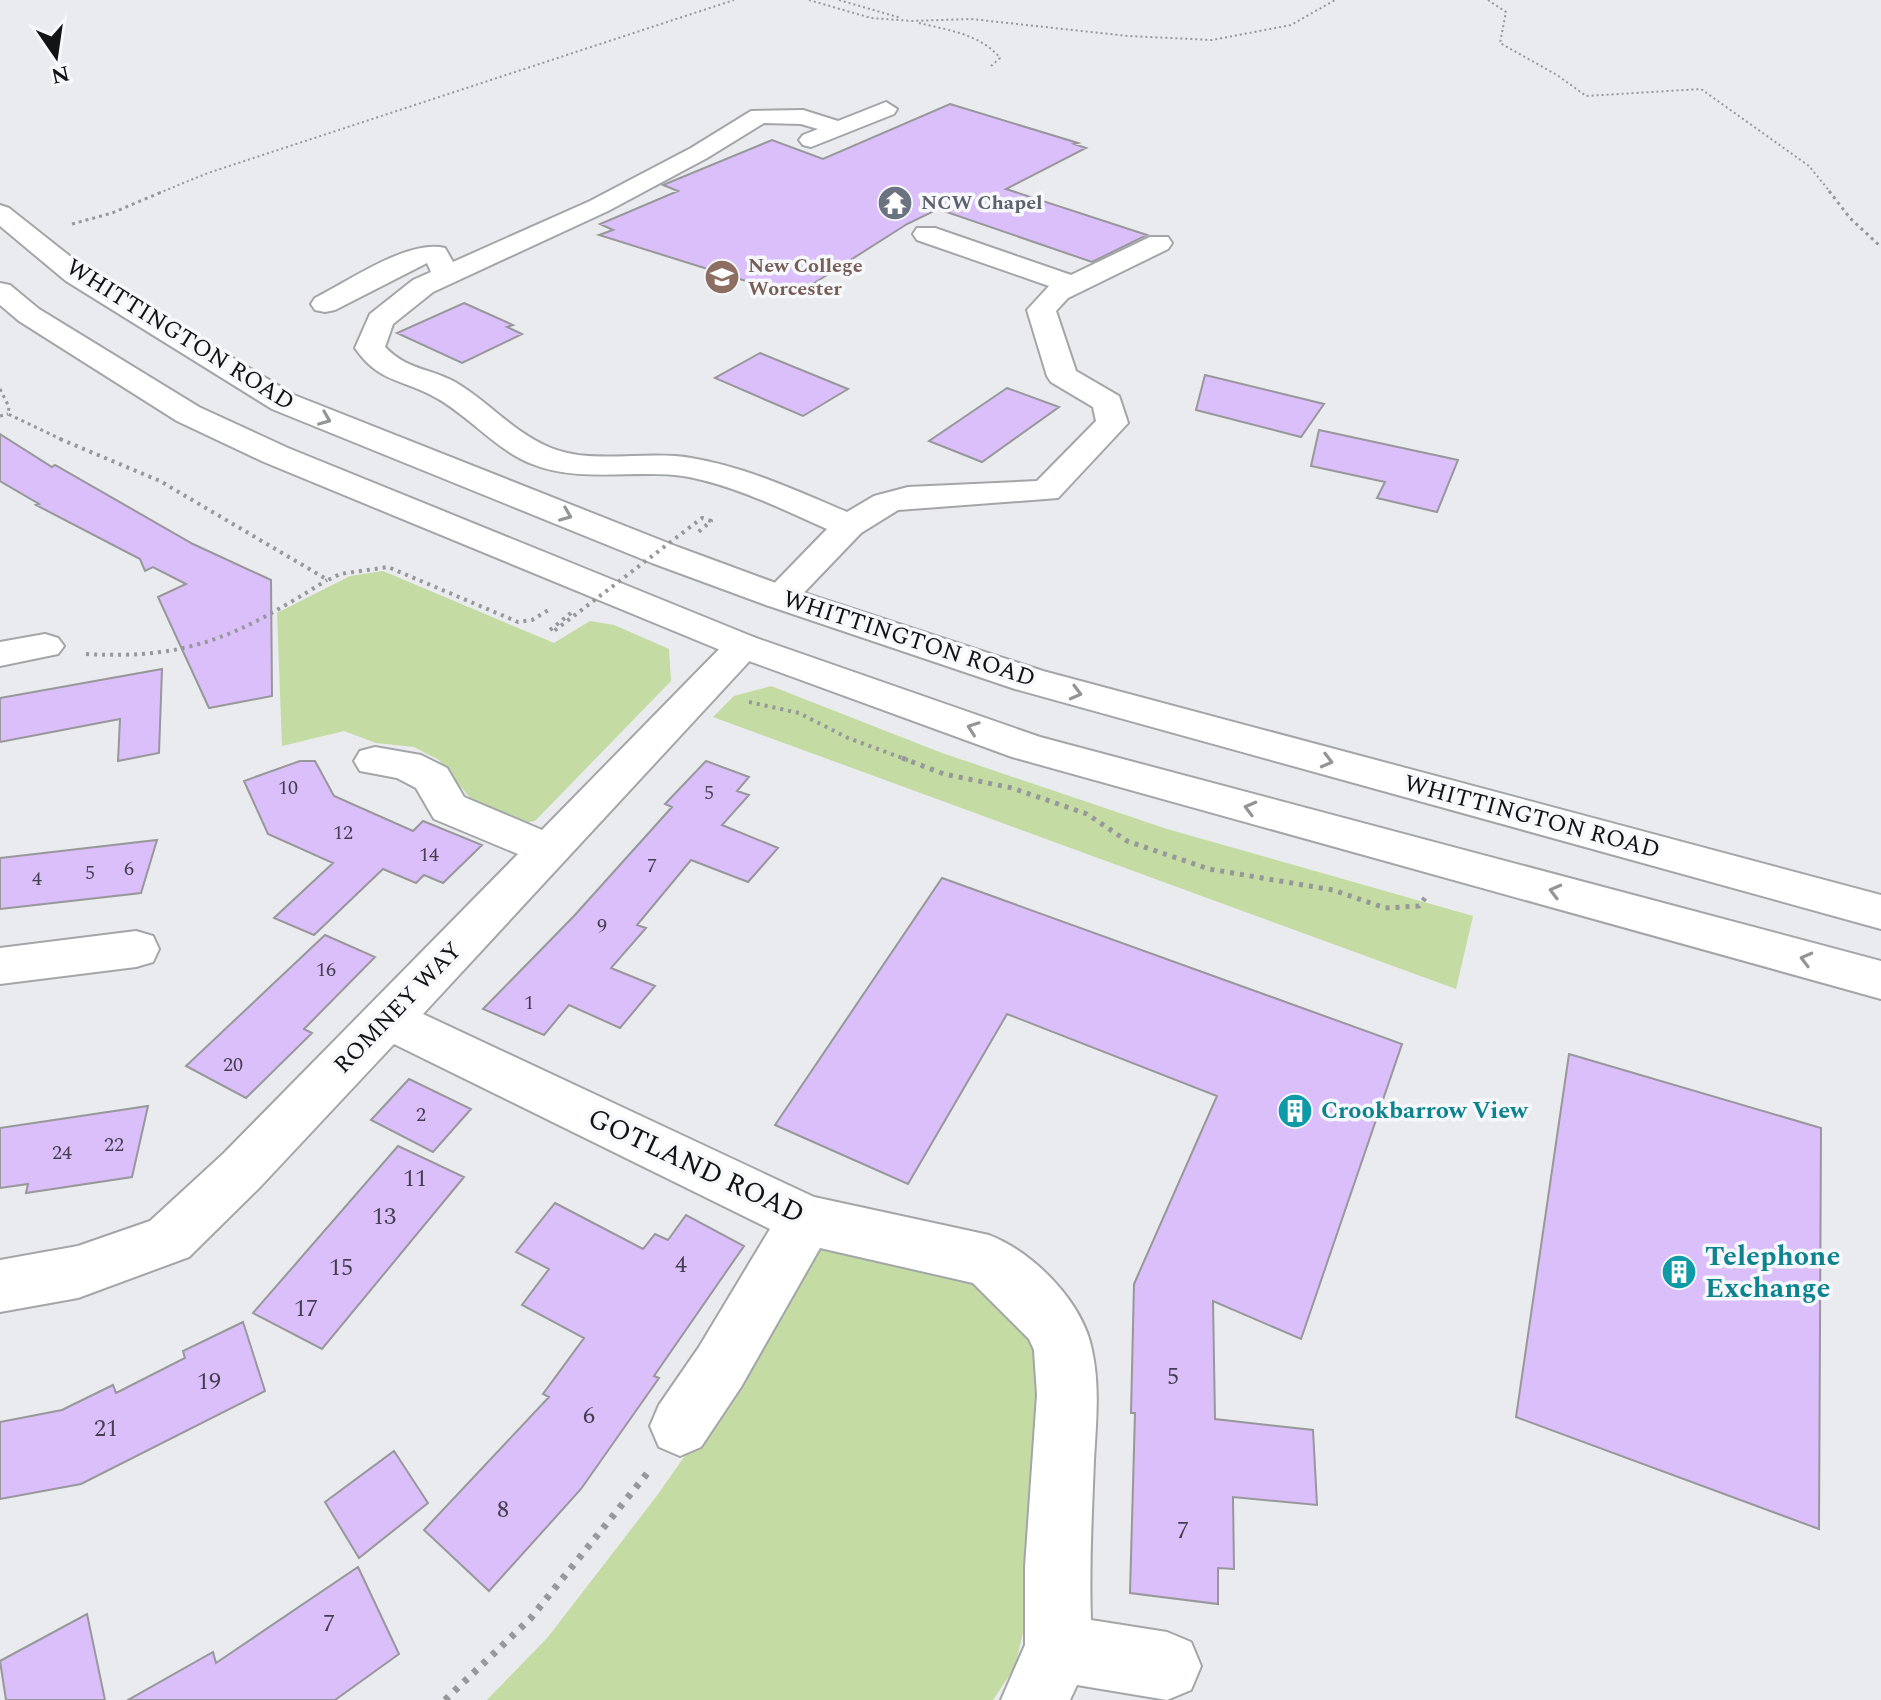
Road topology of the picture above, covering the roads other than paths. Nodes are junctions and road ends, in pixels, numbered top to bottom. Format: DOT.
graph roads {
  1 [pos="886,109"];
  2 [pos="838,128"];
  3 [pos="805,143"];
  4 [pos="0,213"];
  5 [pos="926,234"];
  6 [pos="1159,243"];
  7 [pos="446,276"];
  8 [pos="1073,285"];
  9 [pos="0,291"];
  10 [pos="325,304"];
  11 [pos="849,526"];
  12 [pos="779,597"];
  13 [pos="45,646"];
  14 [pos="743,646"];
  15 [pos="0,654"];
  16 [pos="375,761"];
  17 [pos="549,850"];
  18 [pos="1881,912"];
  19 [pos="136,949"];
  20 [pos="0,966"];
  21 [pos="1881,980"];
  22 [pos="388,1019"];
  23 [pos="806,1220"];
  24 [pos="0,1286"];
  25 [pos="680,1426"];
  26 [pos="1167,1666"];
  27 [pos="1047,1674"];
  1 -- 2 [label="main road"];
  2 -- 3 [label="main road"];
  2 -- 7 [label="main road"];
  4 -- 12 [label="main road, WHITTINGTON ROAD, one-way"];
  5 -- 8 [label="main road"];
  6 -- 8 [label="main road"];
  7 -- 10 [label="main road"];
  7 -- 11 [label="main road"];
  8 -- 11 [label="main road"];
  9 -- 14 [label="main road"];
  11 -- 12 [label="main road"];
  12 -- 18 [label="main road, WHITTINGTON ROAD, one-way"];
  13 -- 15 [label="main road"];
  14 -- 17 [label="main road, ROMNEY WAY"];
  21 -- 14 [label="main road, one-way"];
  16 -- 17 [label="main road"];
  17 -- 22 [label="main road, ROMNEY WAY"];
  19 -- 20 [label="main road"];
  22 -- 23 [label="main road, GOTLAND ROAD"];
  22 -- 24 [label="main road, ROMNEY WAY"];
  23 -- 25 [label="main road"];
  23 -- 27 [label="main road, GOTLAND ROAD"];
  26 -- 27 [label="main road, GOTLAND ROAD"];
}
